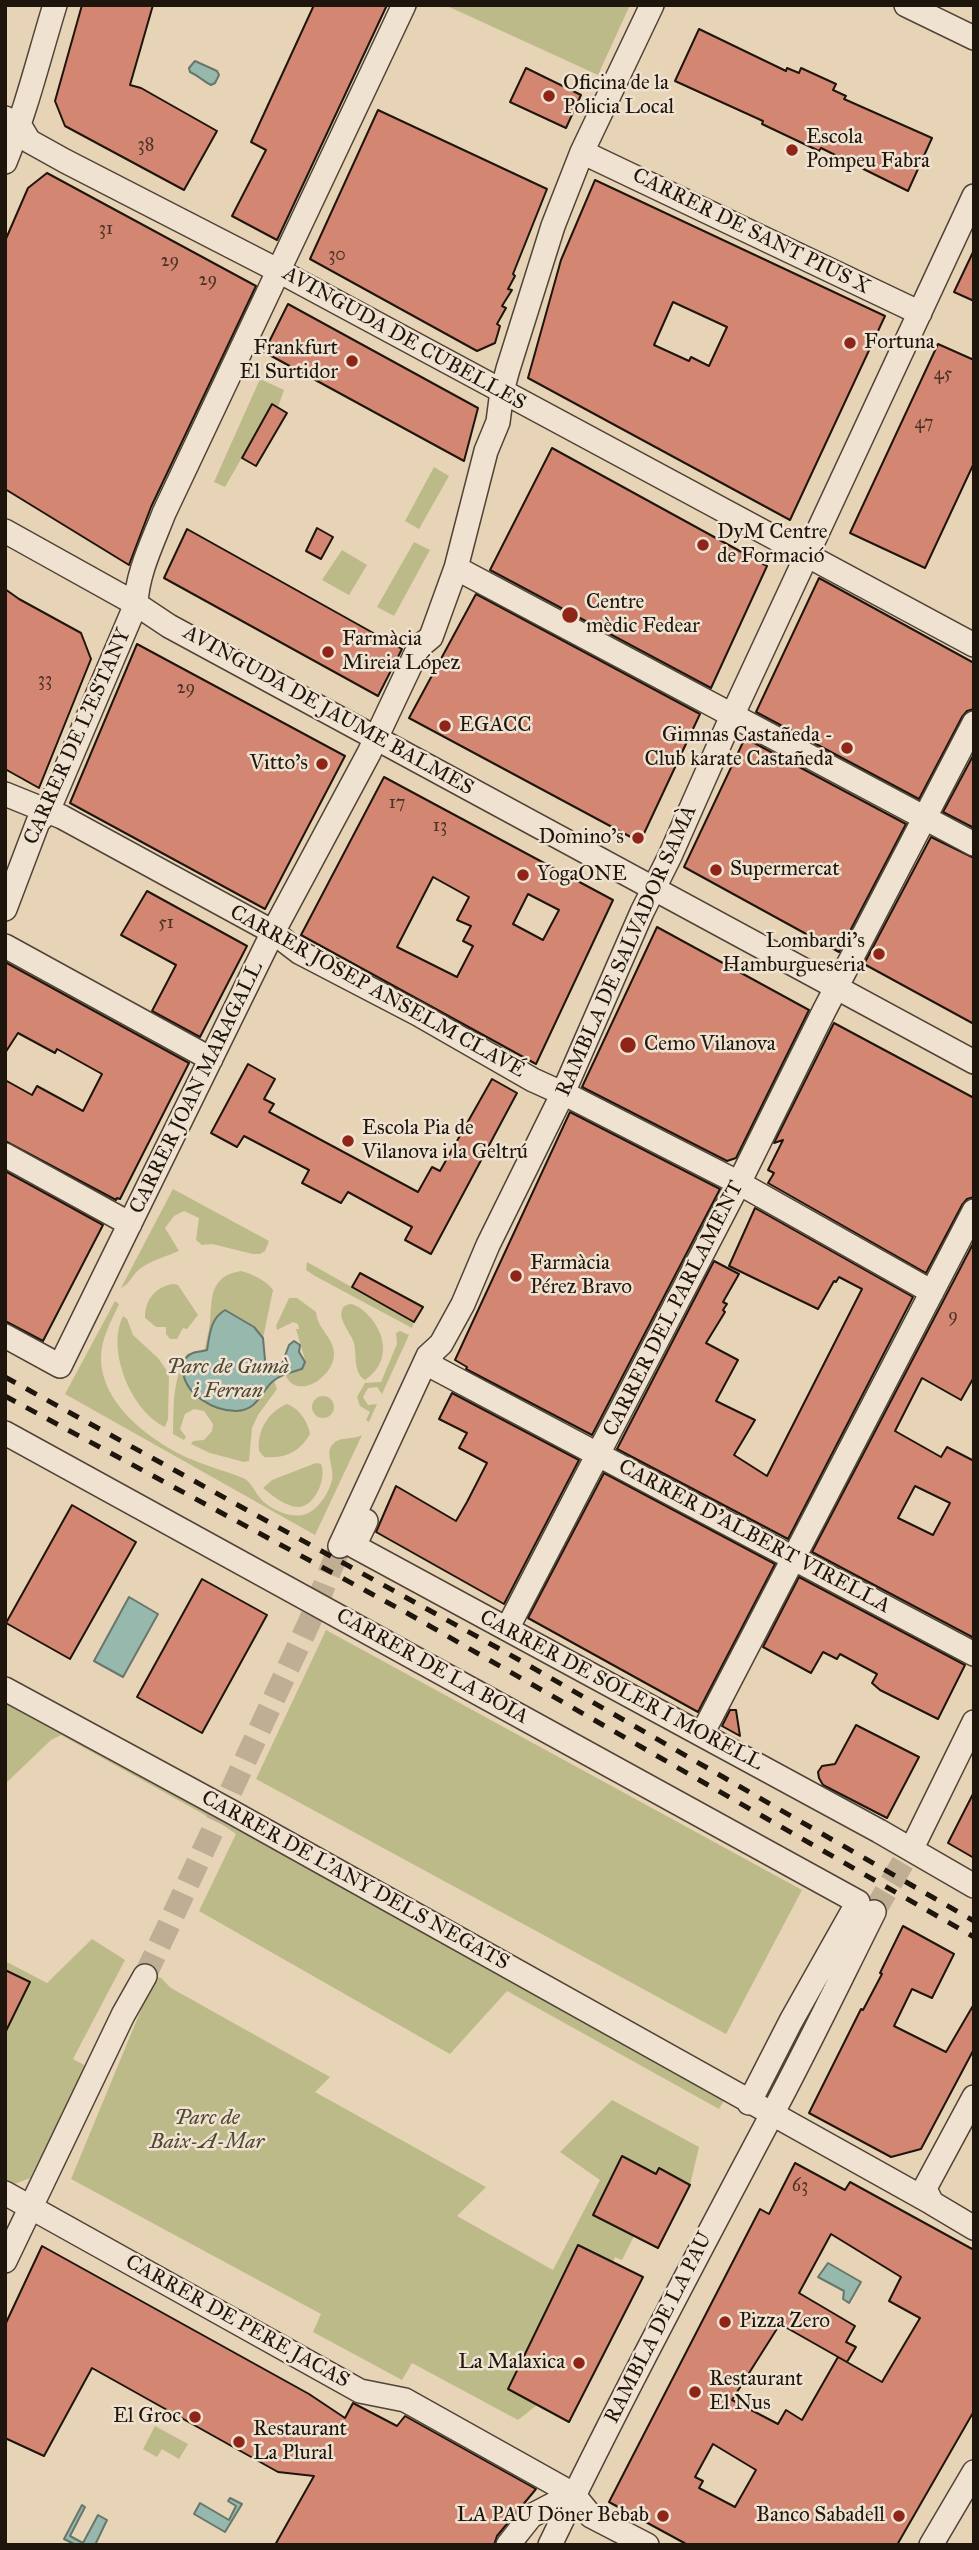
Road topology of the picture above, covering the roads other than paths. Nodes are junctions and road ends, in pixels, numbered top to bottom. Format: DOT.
graph roads {
  1 [pos="55,5"];
  2 [pos="404,5"];
  3 [pos="652,5"];
  4 [pos="906,5"];
  5 [pos="935,11"];
  6 [pos="974,38"];
  7 [pos="13,122"];
  8 [pos="582,152"];
  9 [pos="5,162"];
  10 [pos="974,196"];
  11 [pos="279,271"];
  12 [pos="920,313"];
  13 [pos="502,391"];
  14 [pos="5,531"];
  15 [pos="808,557"];
  16 [pos="456,568"];
  17 [pos="136,604"];
  18 [pos="974,645"];
  19 [pos="732,716"];
  20 [pos="974,723"];
  21 [pos="377,737"];
  22 [pos="5,794"];
  23 [pos="48,811"];
  24 [pos="924,817"];
  25 [pos="974,844"];
  26 [pos="653,887"];
  27 [pos="5,909"];
  28 [pos="273,932"];
  29 [pos="5,946"];
  30 [pos="837,987"];
  31 [pos="211,1059"];
  32 [pos="974,1062"];
  33 [pos="564,1093"];
  34 [pos="5,1155"];
  35 [pos="739,1183"];
  36 [pos="974,1211"];
  37 [pos="130,1224"];
  38 [pos="932,1292"];
  39 [pos="5,1336"];
  40 [pos="432,1362"];
  41 [pos="5,1433"];
  42 [pos="599,1454"];
  43 [pos="347,1546"];
  44 [pos="793,1558"];
  45 [pos="507,1629"];
  46 [pos="974,1654"];
  47 [pos="5,1689"];
  48 [pos="974,1722"];
  49 [pos="702,1734"];
  50 [pos="916,1840"];
  51 [pos="974,1886"];
  52 [pos="866,1907"];
  53 [pos="145,1976"];
  54 [pos="974,2097"];
  55 [pos="750,2103"];
  56 [pos="772,2114"];
  57 [pos="5,2193"];
  58 [pos="923,2194"];
  59 [pos="31,2207"];
  60 [pos="974,2228"];
  61 [pos="5,2261"];
  62 [pos="974,2472"];
  63 [pos="573,2494"];
  64 [pos="508,2545"];
  65 [pos="550,2545"];
  66 [pos="647,2545"];
  67 [pos="931,2545"];
  1 -- 7 [label="street"];
  2 -- 11 [label="street, CARRER DE L'ESTANY"];
  3 -- 8 [label="street, CARRER JOAN MARAGALL"];
  4 -- 5 [label="street"];
  5 -- 6 [label="street"];
  7 -- 9 [label="street"];
  7 -- 11 [label="street, AVINGUDA DE CUBELLES"];
  8 -- 12 [label="street, CARRER DE SANT PIUS X"];
  8 -- 13 [label="street, CARRER JOAN MARAGALL"];
  10 -- 12 [label="street, RAMBLA DE SALVADOR SAMÀ"];
  11 -- 13 [label="street, AVINGUDA DE CUBELLES"];
  11 -- 17 [label="street, CARRER DE L'ESTANY"];
  12 -- 15 [label="street, RAMBLA DE SALVADOR SAMÀ"];
  13 -- 15 [label="street, AVINGUDA DE CUBELLES"];
  13 -- 16 [label="street, CARRER JOAN MARAGALL"];
  14 -- 17 [label="street, AVINGUDA DE JAUME BALMES"];
  15 -- 18 [label="street, AVINGUDA DE CUBELLES"];
  15 -- 19 [label="street, RAMBLA DE SALVADOR SAMÀ"];
  16 -- 19 [label="street"];
  16 -- 21 [label="street, CARRER JOAN MARAGALL"];
  17 -- 21 [label="street, AVINGUDA DE JAUME BALMES"];
  17 -- 23 [label="street, CARRER DE L'ESTANY"];
  19 -- 24 [label="street"];
  19 -- 26 [label="street, RAMBLA DE SALVADOR SAMÀ"];
  20 -- 24 [label="street, CARRER DEL PARLAMENT"];
  21 -- 26 [label="street, AVINGUDA DE JAUME BALMES"];
  21 -- 28 [label="street, CARRER JOAN MARAGALL"];
  22 -- 23 [label="street, CARRER JOSEP ANSELM CLAVÉ"];
  23 -- 27 [label="street, CARRER DE L'ESTANY"];
  23 -- 28 [label="street, CARRER JOSEP ANSELM CLAVÉ"];
  24 -- 25 [label="street"];
  24 -- 30 [label="street, CARRER DEL PARLAMENT"];
  26 -- 30 [label="street, AVINGUDA DE JAUME BALMES"];
  26 -- 33 [label="street, RAMBLA DE SALVADOR SAMÀ"];
  28 -- 31 [label="street, CARRER JOAN MARAGALL"];
  28 -- 33 [label="street, CARRER JOSEP ANSELM CLAVÉ"];
  29 -- 31 [label="street"];
  30 -- 32 [label="street, AVINGUDA DE JAUME BALMES"];
  30 -- 35 [label="street, CARRER DEL PARLAMENT"];
  31 -- 37 [label="street, CARRER JOAN MARAGALL"];
  33 -- 35 [label="street, CARRER JOSEP ANSELM CLAVÉ"];
  33 -- 40 [label="street, RAMBLA DE SALVADOR SAMÀ"];
  34 -- 37 [label="street"];
  35 -- 38 [label="street, CARRER JOSEP ANSELM CLAVÉ"];
  35 -- 42 [label="street, CARRER DEL PARLAMENT"];
  36 -- 38 [label="street"];
  37 -- 39 [label="street, CARRER JOAN MARAGALL"];
  38 -- 44 [label="street"];
  40 -- 42 [label="street, CARRER D'ALBERT VIRELLA"];
  40 -- 43 [label="street, RAMBLA DE SALVADOR SAMÀ"];
  41 -- 52 [label="street, CARRER DE LA BOIA"];
  42 -- 44 [label="street, CARRER D'ALBERT VIRELLA"];
  42 -- 45 [label="street, CARRER DEL PARLAMENT"];
  43 -- 45 [label="street, CARRER DE SOLER I MORELL"];
  44 -- 46 [label="street, CARRER D'ALBERT VIRELLA"];
  44 -- 49 [label="street"];
  45 -- 49 [label="street, CARRER DE SOLER I MORELL"];
  47 -- 55 [label="street, CARRER DE L'ANY DELS NEGATS"];
  48 -- 50 [label="street"];
  49 -- 51 [label="street, CARRER DE SOLER I MORELL"];
  52 -- 55 [label="street"];
  52 -- 56 [label="street, RAMBLA DE LA PAU"];
  53 -- 59 [label="street"];
  54 -- 58 [label="street"];
  55 -- 56 [label="street"];
  56 -- 58 [label="street"];
  56 -- 63 [label="street, RAMBLA DE LA PAU"];
  57 -- 59 [label="street, CARRER DE PERE JACAS"];
  58 -- 60 [label="street"];
  59 -- 61 [label="street"];
  59 -- 63 [label="street, CARRER DE PERE JACAS"];
  62 -- 67 [label="street"];
  63 -- 64 [label="street"];
  63 -- 65 [label="street, RAMBLA DE LA PAU"];
  63 -- 66 [label="street, CARRER DE PERE JACAS"];
}
